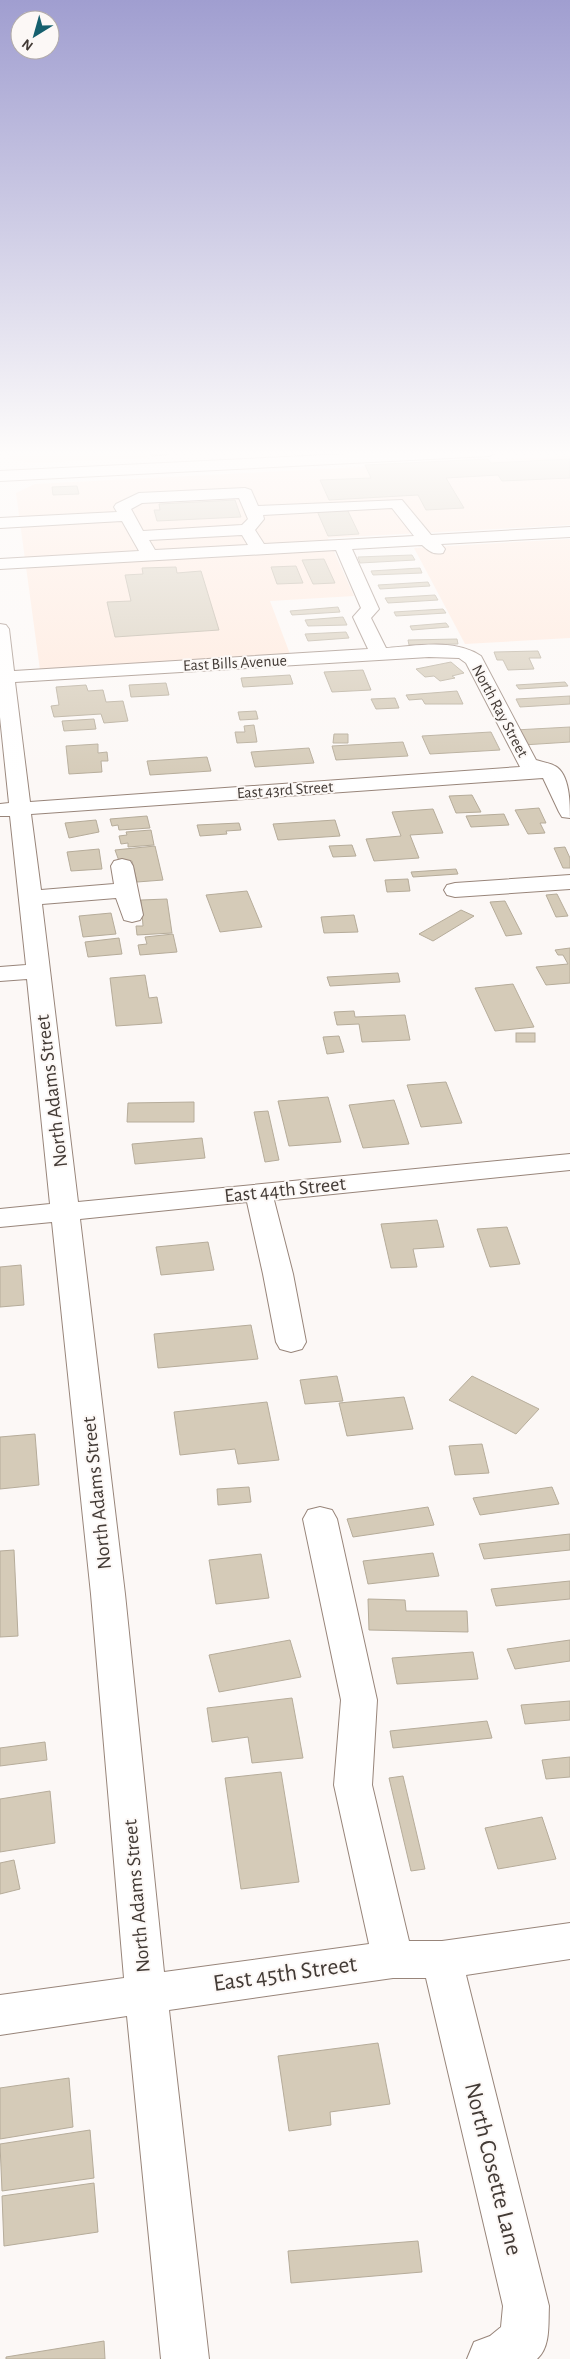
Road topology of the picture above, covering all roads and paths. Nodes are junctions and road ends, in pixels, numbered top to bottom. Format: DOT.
graph roads {
  1 [pos="55,561"];
  2 [pos="349,561"];
  3 [pos="0,564"];
  4 [pos="0,629"];
  5 [pos="464,653"];
  6 [pos="379,654"];
  7 [pos="3,666"];
  8 [pos="560,771"];
  9 [pos="10,810"];
  10 [pos="570,812"];
  11 [pos="122,866"];
  12 [pos="570,882"];
  13 [pos="126,890"];
  14 [pos="455,890"];
  15 [pos="30,898"];
  16 [pos="132,915"];
  17 [pos="38,971"];
  18 [pos="0,974"];
  19 [pos="570,1162"];
  20 [pos="258,1192"];
  21 [pos="66,1212"];
  22 [pos="0,1218"];
  23 [pos="291,1342"];
  24 [pos="320,1519"];
  25 [pos="570,1941"];
  26 [pos="393,1959"];
  27 [pos="442,1960"];
  28 [pos="146,1994"];
  29 [pos="0,2015"];
  30 [pos="185,2359"];
  31 [pos="491,2359"];
  1 -- 3 [label="street"];
  2 -- 6 [label="street"];
  4 -- 7 [label="street, North Adams Street"];
  5 -- 6 [label="street, East Bills Avenue"];
  5 -- 8 [label="street, North Ray Street"];
  6 -- 7 [label="street, East Bills Avenue"];
  7 -- 9 [label="street, North Adams Street"];
  8 -- 9 [label="street, East 43rd Street"];
  8 -- 10 [label="street, North Ray Street"];
  9 -- 15 [label="street, North Adams Street"];
  11 -- 13 [label="street"];
  12 -- 14 [label="street"];
  13 -- 15 [label="street"];
  13 -- 16 [label="street"];
  15 -- 17 [label="street, North Adams Street"];
  17 -- 18 [label="street"];
  17 -- 21 [label="street, North Adams Street"];
  19 -- 20 [label="street, East 44th Street"];
  20 -- 21 [label="street, East 44th Street"];
  20 -- 23 [label="street"];
  21 -- 22 [label="street, East 44th Street"];
  21 -- 28 [label="street, North Adams Street"];
  24 -- 26 [label="street"];
  25 -- 27 [label="street, East 45th Street"];
  26 -- 27 [label="street, East 45th Street"];
  26 -- 28 [label="street, East 45th Street"];
  27 -- 31 [label="street, North Cosette Lane"];
  28 -- 29 [label="street, East 45th Street"];
  28 -- 30 [label="street, North Adams Street"];
}
